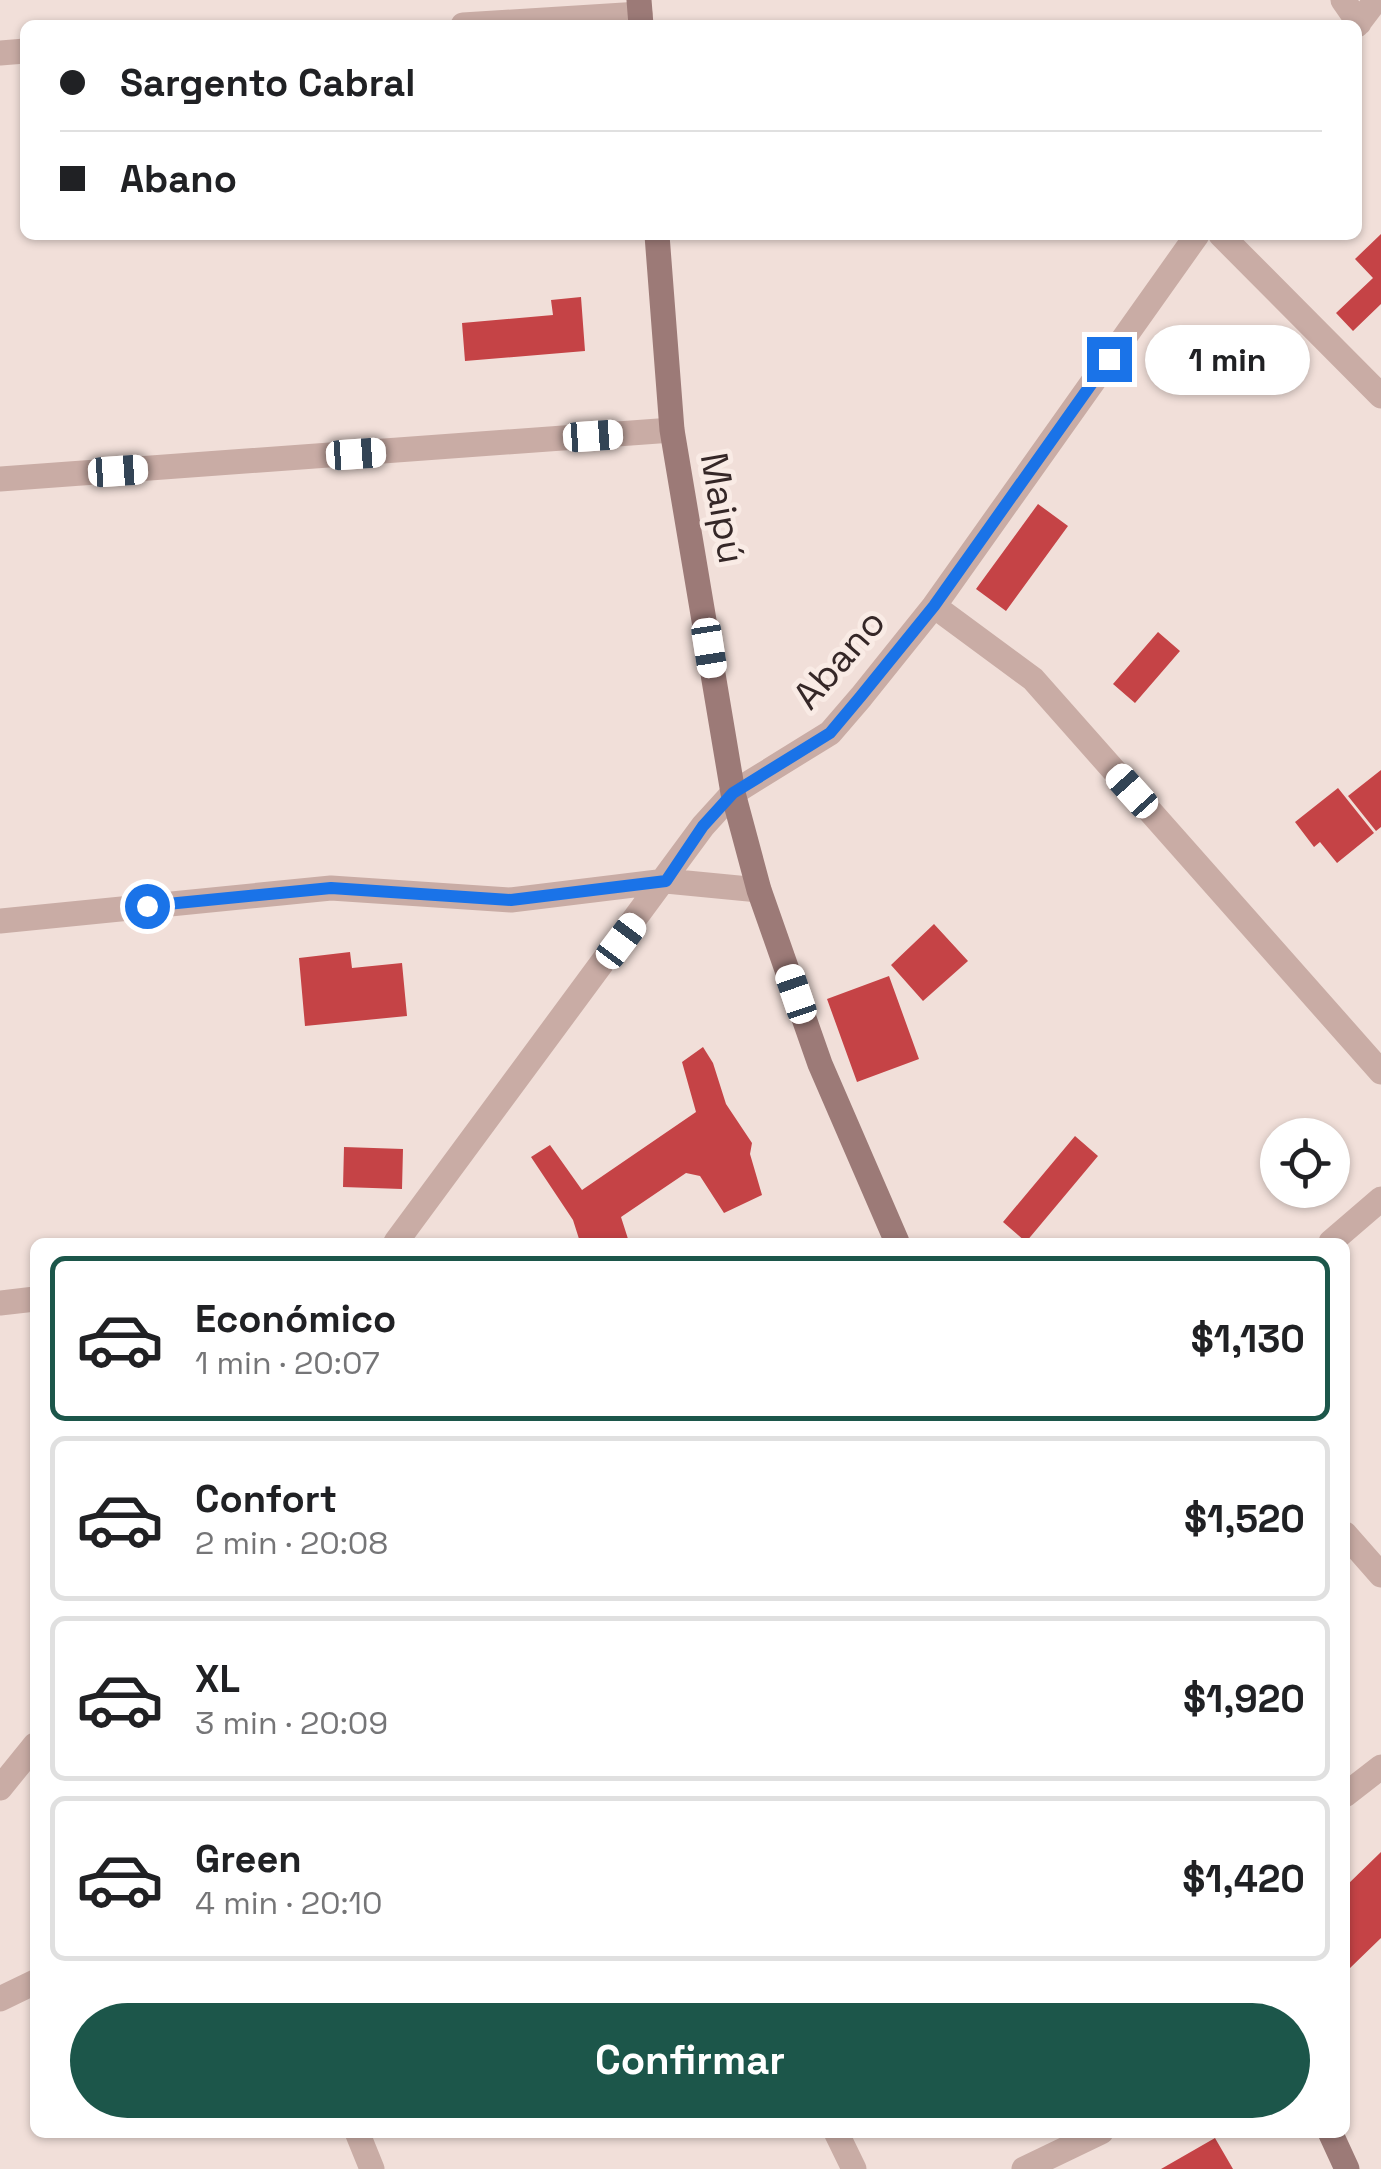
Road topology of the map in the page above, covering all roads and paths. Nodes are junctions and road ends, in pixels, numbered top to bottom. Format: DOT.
graph roads {
  1 [pos="640,13"];
  2 [pos="537,20"];
  3 [pos="657,240"];
  4 [pos="1193,240"];
  5 [pos="1225,240"];
  6 [pos="1381,396"];
  7 [pos="672,430"];
  8 [pos="0,479"];
  9 [pos="934,606"];
  10 [pos="733,793"];
  11 [pos="666,881"];
  12 [pos="759,890"];
  13 [pos="0,920"];
  14 [pos="1381,1072"];
  15 [pos="1381,1198"];
  16 [pos="399,1238"];
  17 [pos="895,1238"];
  18 [pos="1335,1238"];
  19 [pos="30,1299"];
  20 [pos="0,1301"];
  21 [pos="1350,1540"];
  22 [pos="1381,1574"];
  23 [pos="30,1750"];
  24 [pos="30,1752"];
  25 [pos="0,1756"];
  26 [pos="1381,1767"];
  27 [pos="0,1788"];
  28 [pos="1350,1791"];
  29 [pos="30,1984"];
  30 [pos="0,1999"];
  31 [pos="359,2138"];
  32 [pos="839,2138"];
  33 [pos="1089,2138"];
  34 [pos="1333,2138"];
  35 [pos="372,2169"];
  36 [pos="854,2169"];
  37 [pos="1024,2169"];
  38 [pos="1348,2169"];
  1 -- 2 [label="street"];
  3 -- 7 [label="main road, Maipú"];
  4 -- 9 [label="street, Abano"];
  5 -- 6 [label="street"];
  7 -- 8 [label="street"];
  7 -- 10 [label="main road, Maipú"];
  9 -- 10 [label="street, Abano"];
  9 -- 14 [label="street"];
  10 -- 11 [label="street, Abano"];
  10 -- 12 [label="main road, Maipú"];
  11 -- 12 [label="street"];
  11 -- 13 [label="street"];
  11 -- 16 [label="street, Abano"];
  12 -- 17 [label="main road, Maipú"];
  15 -- 18 [label="street"];
  19 -- 20 [label="street"];
  21 -- 22 [label="street"];
  23 -- 25 [label="street"];
  24 -- 27 [label="street"];
  26 -- 28 [label="street"];
  29 -- 30 [label="street"];
  31 -- 35 [label="street"];
  32 -- 36 [label="street"];
  33 -- 37 [label="street"];
  34 -- 38 [label="main road"];
}
